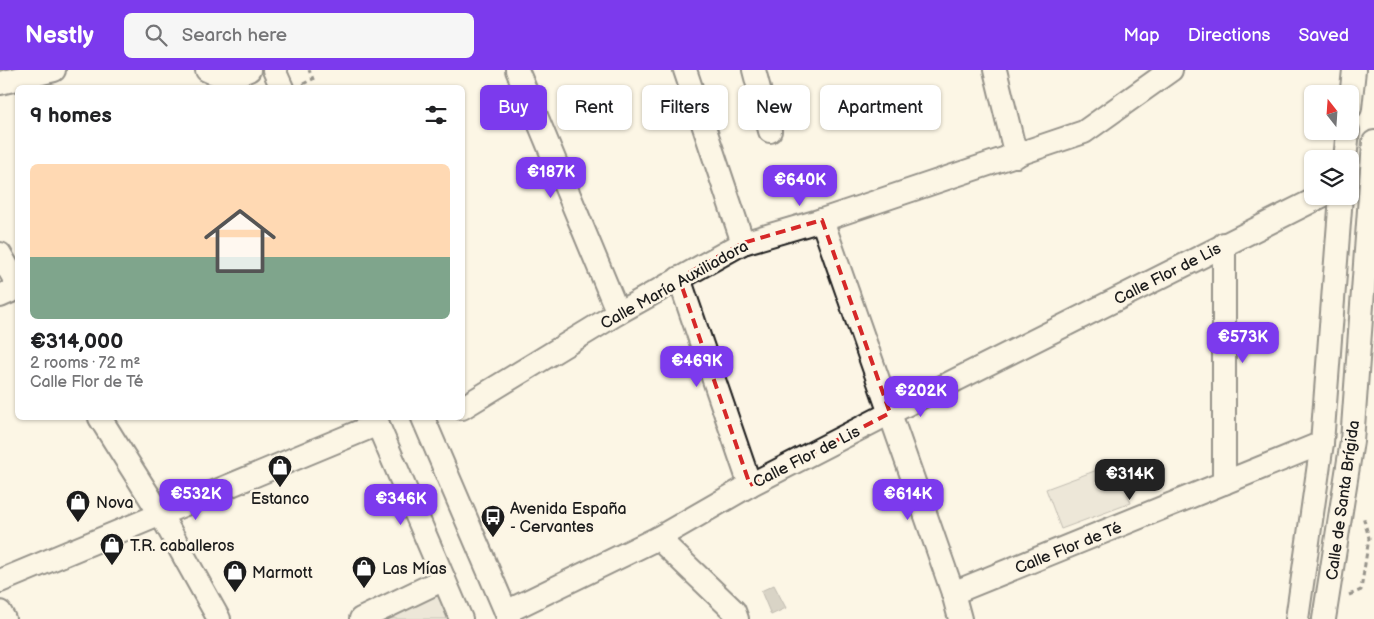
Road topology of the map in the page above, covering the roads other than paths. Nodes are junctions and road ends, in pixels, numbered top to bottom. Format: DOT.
graph roads {
  1 [pos="54,70"];
  2 [pos="249,70"];
  3 [pos="274,70"];
  4 [pos="518,70"];
  5 [pos="685,70"];
  6 [pos="754,70"];
  7 [pos="996,70"];
  8 [pos="1171,70"];
  9 [pos="1354,70"];
  10 [pos="220,78"];
  11 [pos="0,83"];
  12 [pos="281,85"];
  13 [pos="1352,85"];
  14 [pos="770,131"];
  15 [pos="1374,142"];
  16 [pos="1016,156"];
  17 [pos="1304,205"];
  18 [pos="1340,205"];
  19 [pos="822,220"];
  20 [pos="743,243"];
  21 [pos="1224,244"];
  22 [pos="0,254"];
  23 [pos="679,278"];
  24 [pos="15,281"];
  25 [pos="15,288"];
  26 [pos="0,296"];
  27 [pos="618,313"];
  28 [pos="465,406"];
  29 [pos="890,413"];
  30 [pos="101,420"];
  31 [pos="376,420"];
  32 [pos="430,420"];
  33 [pos="1322,443"];
  34 [pos="1224,483"];
  35 [pos="750,485"];
  36 [pos="161,515"];
  37 [pos="658,538"];
  38 [pos="444,579"];
  39 [pos="0,581"];
  40 [pos="953,594"];
  41 [pos="0,612"];
  42 [pos="736,615"];
  43 [pos="508,616"];
  44 [pos="4,619"];
  45 [pos="219,619"];
  46 [pos="361,619"];
  47 [pos="461,619"];
  48 [pos="960,619"];
  49 [pos="1297,619"];
  50 [pos="1324,619"];
  1 -- 11 [label="street"];
  2 -- 10 [label="street"];
  3 -- 12 [label="street"];
  4 -- 27 [label="street"];
  5 -- 20 [label="street"];
  6 -- 14 [label="street"];
  7 -- 16 [label="street"];
  8 -- 16 [label="street, Calle María Auxiliadora"];
  9 -- 13 [label="street"];
  15 -- 50 [label="street, Calle de Santa Brígida"];
  16 -- 19 [label="street, Calle María Auxiliadora"];
  17 -- 21 [label="street, Calle Flor de Lis"];
  18 -- 33 [label="street, Calle de Santa Brígida"];
  19 -- 20 [label="street, Calle María Auxiliadora"];
  19 -- 29 [label="street"];
  20 -- 23 [label="street, Calle María Auxiliadora"];
  21 -- 29 [label="street, Calle Flor de Lis"];
  21 -- 34 [label="street"];
  22 -- 24 [label="street"];
  23 -- 27 [label="street, Calle María Auxiliadora"];
  23 -- 35 [label="street"];
  25 -- 26 [label="street"];
  27 -- 28 [label="street, Calle María Auxiliadora"];
  29 -- 35 [label="street, Calle Flor de Lis"];
  29 -- 40 [label="street"];
  30 -- 36 [label="street"];
  31 -- 36 [label="street"];
  31 -- 38 [label="street"];
  32 -- 43 [label="street"];
  33 -- 34 [label="street, Calle Flor de Té"];
  33 -- 49 [label="street, Calle de Santa Brígida"];
  34 -- 40 [label="street, Calle Flor de Té"];
  35 -- 37 [label="street, Calle Flor de Lis"];
  36 -- 39 [label="street"];
  36 -- 45 [label="street"];
  37 -- 42 [label="street"];
  37 -- 43 [label="street, Calle Flor de Lis"];
  38 -- 46 [label="street"];
  38 -- 47 [label="street"];
  40 -- 48 [label="street"];
  41 -- 44 [label="street"];
}
